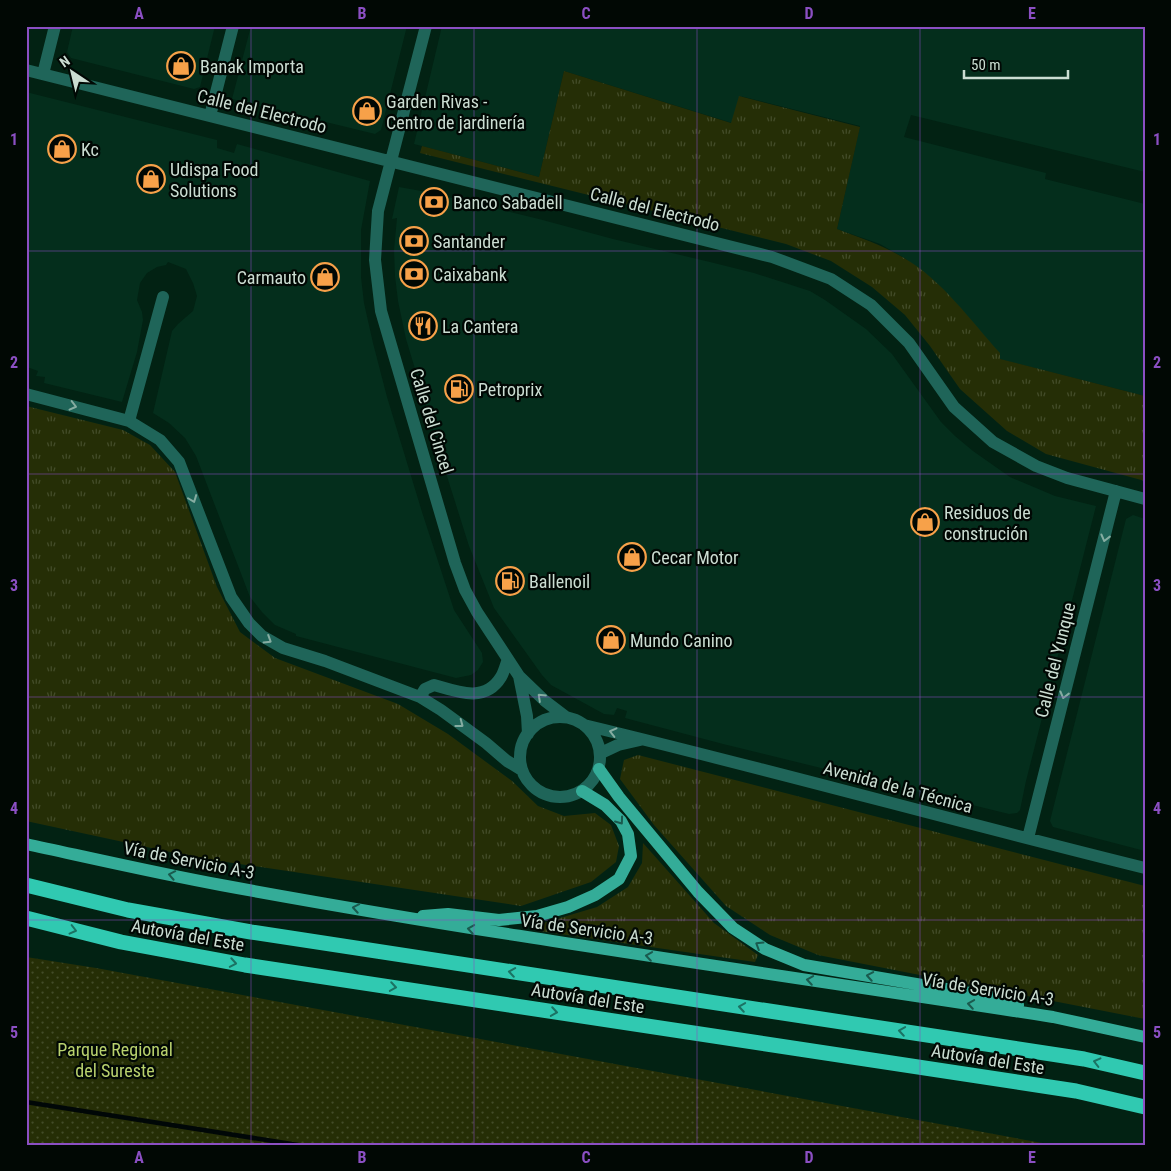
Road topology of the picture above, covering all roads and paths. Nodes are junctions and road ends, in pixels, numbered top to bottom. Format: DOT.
graph roads {
  1 [pos="55,26"];
  2 [pos="233,26"];
  3 [pos="426,26"];
  4 [pos="26,70"];
  5 [pos="43,74"];
  6 [pos="210,116"];
  7 [pos="390,161"];
  8 [pos="163,297"];
  9 [pos="26,394"];
  10 [pos="129,420"];
  11 [pos="1116,491"];
  12 [pos="1145,498"];
  13 [pos="508,659"];
  14 [pos="519,676"];
  15 [pos="420,697"];
  16 [pos="566,717"];
  17 [pos="584,725"];
  18 [pos="528,734"];
  19 [pos="642,739"];
  20 [pos="601,753"];
  21 [pos="599,769"];
  22 [pos="522,770"];
  23 [pos="582,791"];
  24 [pos="1028,838"];
  25 [pos="26,844"];
  26 [pos="1145,868"];
  27 [pos="26,885"];
  28 [pos="404,917"];
  29 [pos="26,918"];
  30 [pos="1053,1017"];
  31 [pos="1145,1037"];
  32 [pos="1145,1073"];
  33 [pos="1145,1107"];
  1 -- 5 [label="street"];
  2 -- 6 [label="street"];
  3 -- 7 [label="street, Calle del Cincel"];
  4 -- 5 [label="street, Calle del Electrodo"];
  5 -- 6 [label="street, Calle del Electrodo"];
  6 -- 7 [label="street, Calle del Electrodo"];
  7 -- 11 [label="street, Calle del Electrodo"];
  7 -- 13 [label="street, Calle del Cincel"];
  8 -- 10 [label="street"];
  9 -- 10 [label="street, one-way"];
  10 -- 15 [label="street, one-way"];
  11 -- 12 [label="street, Calle del Electrodo"];
  11 -- 24 [label="street, Calle del Yunque, one-way"];
  13 -- 14 [label="street, Calle del Cincel"];
  13 -- 15 [label="street"];
  16 -- 14 [label="street, one-way"];
  14 -- 18 [label="street"];
  15 -- 22 [label="street, one-way"];
  16 -- 17 [label="street"];
  16 -- 18 [label="street"];
  19 -- 17 [label="street, Avenida de la Técnica, one-way"];
  17 -- 20 [label="street"];
  18 -- 22 [label="street"];
  19 -- 20 [label="street, Avenida de la Técnica"];
  19 -- 24 [label="street, Avenida de la Técnica"];
  20 -- 21 [label="street"];
  21 -- 23 [label="street"];
  30 -- 21 [label="main road, one-way"];
  22 -- 23 [label="street"];
  23 -- 28 [label="main road, one-way"];
  24 -- 26 [label="street, Avenida de la Técnica"];
  28 -- 25 [label="main road, Vía de Servicio A-3, one-way"];
  32 -- 27 [label="highway, Autovía del Este, one-way"];
  30 -- 28 [label="main road, Vía de Servicio A-3, one-way"];
  29 -- 33 [label="highway, Autovía del Este, one-way"];
  30 -- 31 [label="main road, Vía de Servicio A-3"];
}
